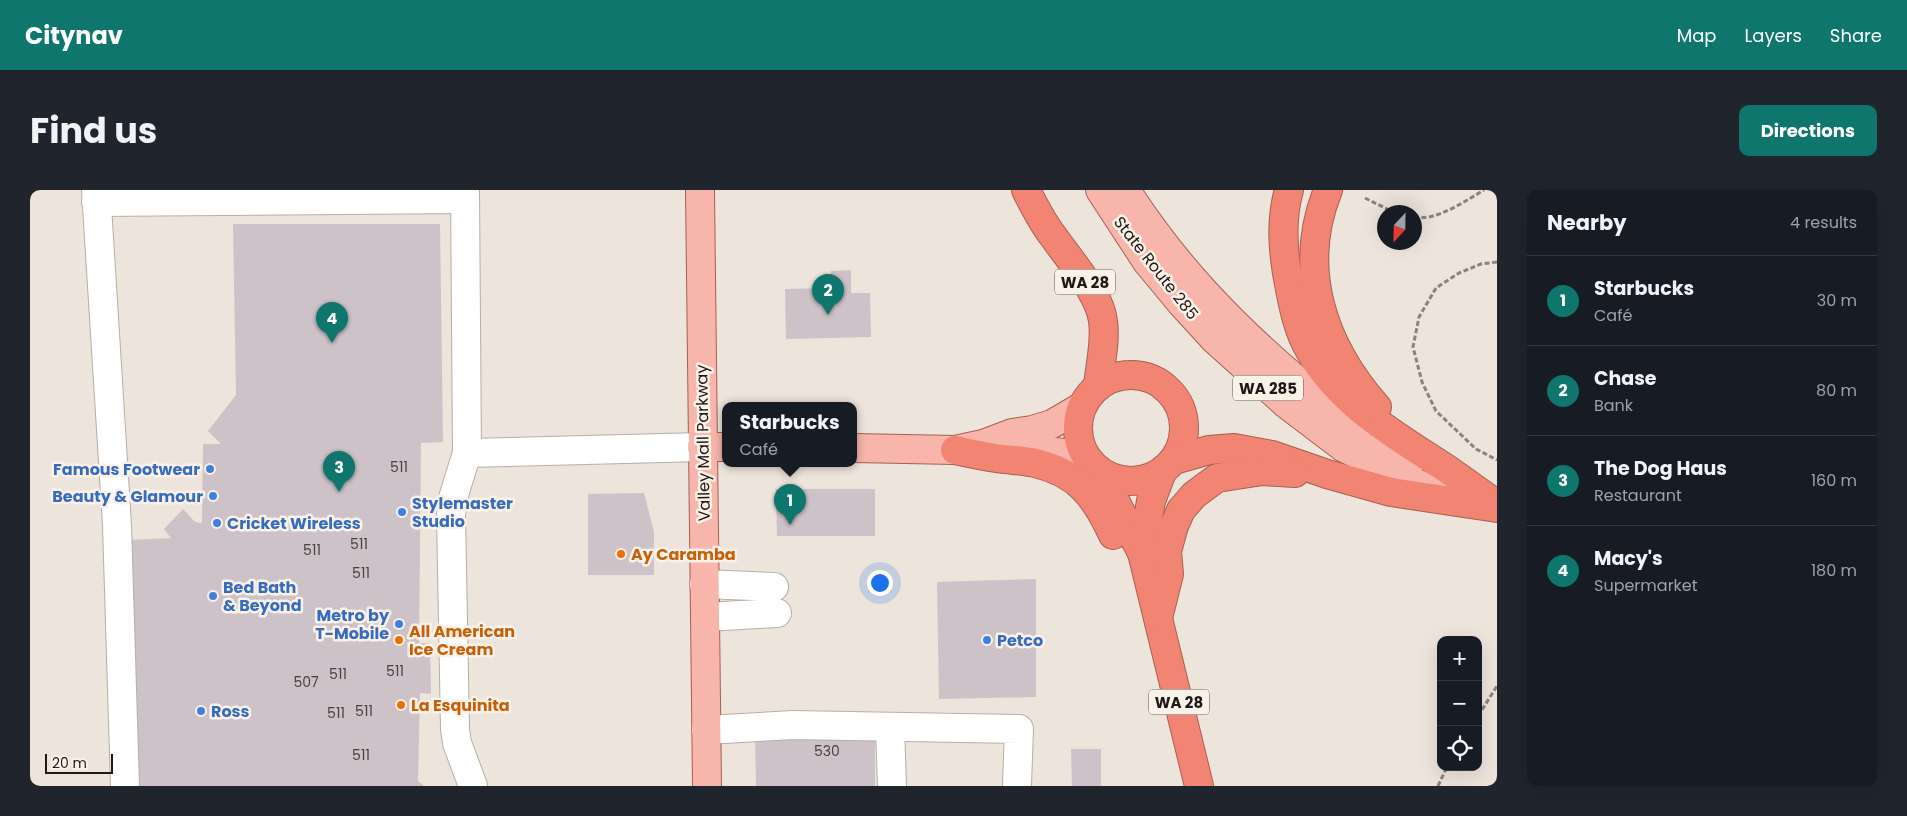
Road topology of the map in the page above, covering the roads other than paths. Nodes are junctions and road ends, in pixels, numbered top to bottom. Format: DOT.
graph roads {
  1 [pos="700,190"];
  2 [pos="1026,190"];
  3 [pos="1100,190"];
  4 [pos="1126,190"];
  5 [pos="1289,190"];
  6 [pos="1328,190"];
  7 [pos="465,195"];
  8 [pos="96,196"];
  9 [pos="1098,386"];
  10 [pos="1081,407"];
  11 [pos="983,444"];
  12 [pos="714,447"];
  13 [pos="857,448"];
  14 [pos="955,450"];
  15 [pos="467,453"];
  16 [pos="1168,466"];
  17 [pos="1098,468"];
  18 [pos="1326,474"];
  19 [pos="1497,505"];
  20 [pos="1142,553"];
  21 [pos="704,584"];
  22 [pos="705,617"];
  23 [pos="1158,618"];
  24 [pos="890,727"];
  25 [pos="706,730"];
  26 [pos="125,786"];
  27 [pos="473,786"];
  28 [pos="707,786"];
  29 [pos="892,786"];
  30 [pos="1017,786"];
  31 [pos="1200,786"];
  1 -- 12 [label="main road, Valley Mall Parkway"];
  2 -- 9 [label="highway, WA 28"];
  3 -- 19 [label="main road, State Route 285 / WA 285"];
  4 -- 19 [label="main road, State Route 285 / WA 285"];
  5 -- 19 [label="highway"];
  6 -- 19 [label="highway"];
  7 -- 8 [label="lane"];
  7 -- 15 [label="lane"];
  8 -- 26 [label="lane"];
  9 -- 10 [label="highway"];
  9 -- 16 [label="highway"];
  10 -- 11 [label="main road"];
  10 -- 17 [label="highway, WA 28"];
  11 -- 14 [label="main road"];
  11 -- 17 [label="main road"];
  12 -- 15 [label="lane"];
  12 -- 21 [label="main road, Valley Mall Parkway"];
  13 -- 14 [label="main road"];
  14 -- 23 [label="highway"];
  15 -- 27 [label="lane"];
  16 -- 17 [label="highway"];
  16 -- 18 [label="highway"];
  16 -- 20 [label="highway"];
  17 -- 20 [label="highway, WA 28"];
  18 -- 19 [label="highway"];
  18 -- 23 [label="highway"];
  20 -- 23 [label="highway, WA 28"];
  21 -- 22 [label="main road, Valley Mall Parkway"];
  21 -- 22 [label="lane"];
  22 -- 25 [label="main road, Valley Mall Parkway"];
  23 -- 31 [label="highway, WA 28"];
  24 -- 25 [label="lane"];
  24 -- 29 [label="lane"];
  24 -- 30 [label="lane"];
  25 -- 28 [label="main road, Valley Mall Parkway"];
}
